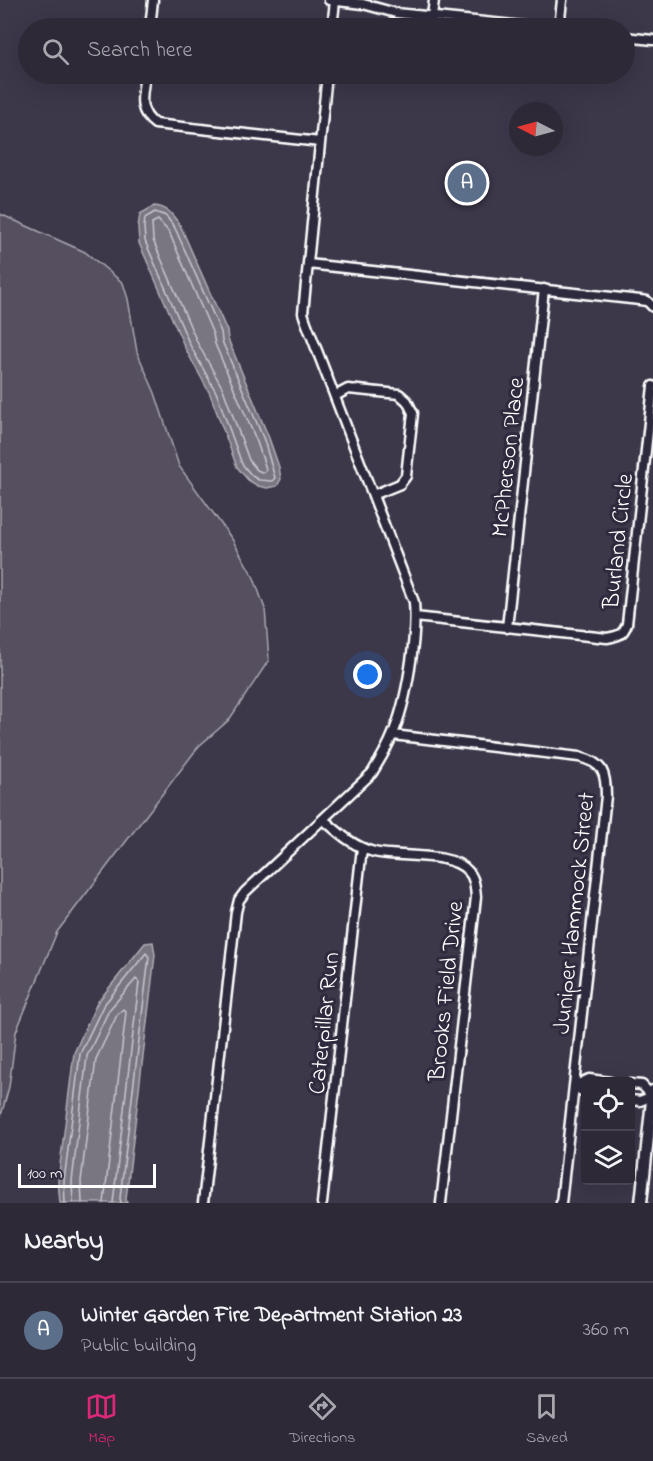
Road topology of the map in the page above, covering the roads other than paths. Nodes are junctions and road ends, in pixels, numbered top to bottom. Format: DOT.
graph roads {
  1 [pos="153,0"];
  2 [pos="329,0"];
  3 [pos="434,0"];
  4 [pos="562,0"];
  5 [pos="335,1"];
  6 [pos="432,17"];
  7 [pos="151,18"];
  8 [pos="333,18"];
  9 [pos="442,18"];
  10 [pos="561,18"];
  11 [pos="635,38"];
  12 [pos="653,40"];
  13 [pos="144,84"];
  14 [pos="326,84"];
  15 [pos="320,142"];
  16 [pos="308,264"];
  17 [pos="544,289"];
  18 [pos="653,307"];
  19 [pos="653,386"];
  20 [pos="335,396"];
  21 [pos="652,404"];
  22 [pos="373,495"];
  23 [pos="415,617"];
  24 [pos="507,628"];
  25 [pos="393,735"];
  26 [pos="324,820"];
  27 [pos="362,848"];
  28 [pos="581,1083"];
  29 [pos="635,1084"];
  30 [pos="574,1086"];
  31 [pos="581,1091"];
  32 [pos="653,1091"];
  33 [pos="653,1096"];
  34 [pos="635,1100"];
  35 [pos="203,1203"];
  36 [pos="322,1203"];
  37 [pos="441,1203"];
  38 [pos="561,1203"];
  39 [pos="640,1203"];
  1 -- 7 [label="street"];
  2 -- 5 [label="street"];
  3 -- 6 [label="street"];
  4 -- 10 [label="street"];
  5 -- 6 [label="street"];
  5 -- 8 [label="street"];
  6 -- 9 [label="street"];
  11 -- 12 [label="street"];
  13 -- 15 [label="street"];
  14 -- 15 [label="street"];
  15 -- 16 [label="street"];
  16 -- 17 [label="street"];
  16 -- 20 [label="street"];
  17 -- 18 [label="street"];
  17 -- 24 [label="street, McPherson Place"];
  19 -- 21 [label="street, Burland Circle"];
  20 -- 22 [label="street"];
  20 -- 22 [label="street"];
  21 -- 24 [label="street, Burland Circle"];
  22 -- 23 [label="street"];
  23 -- 24 [label="street, Burland Circle"];
  23 -- 25 [label="street"];
  25 -- 26 [label="street"];
  25 -- 30 [label="street, Juniper Hammock Street"];
  26 -- 27 [label="street, Brooks Field Drive"];
  26 -- 35 [label="street"];
  27 -- 36 [label="street, Caterpillar Run"];
  27 -- 37 [label="street, Brooks Field Drive"];
  28 -- 30 [label="street"];
  29 -- 33 [label="street"];
  30 -- 31 [label="street"];
  30 -- 38 [label="street, Juniper Hammock Street"];
  32 -- 33 [label="street"];
  33 -- 34 [label="street"];
  33 -- 39 [label="street"];
}
